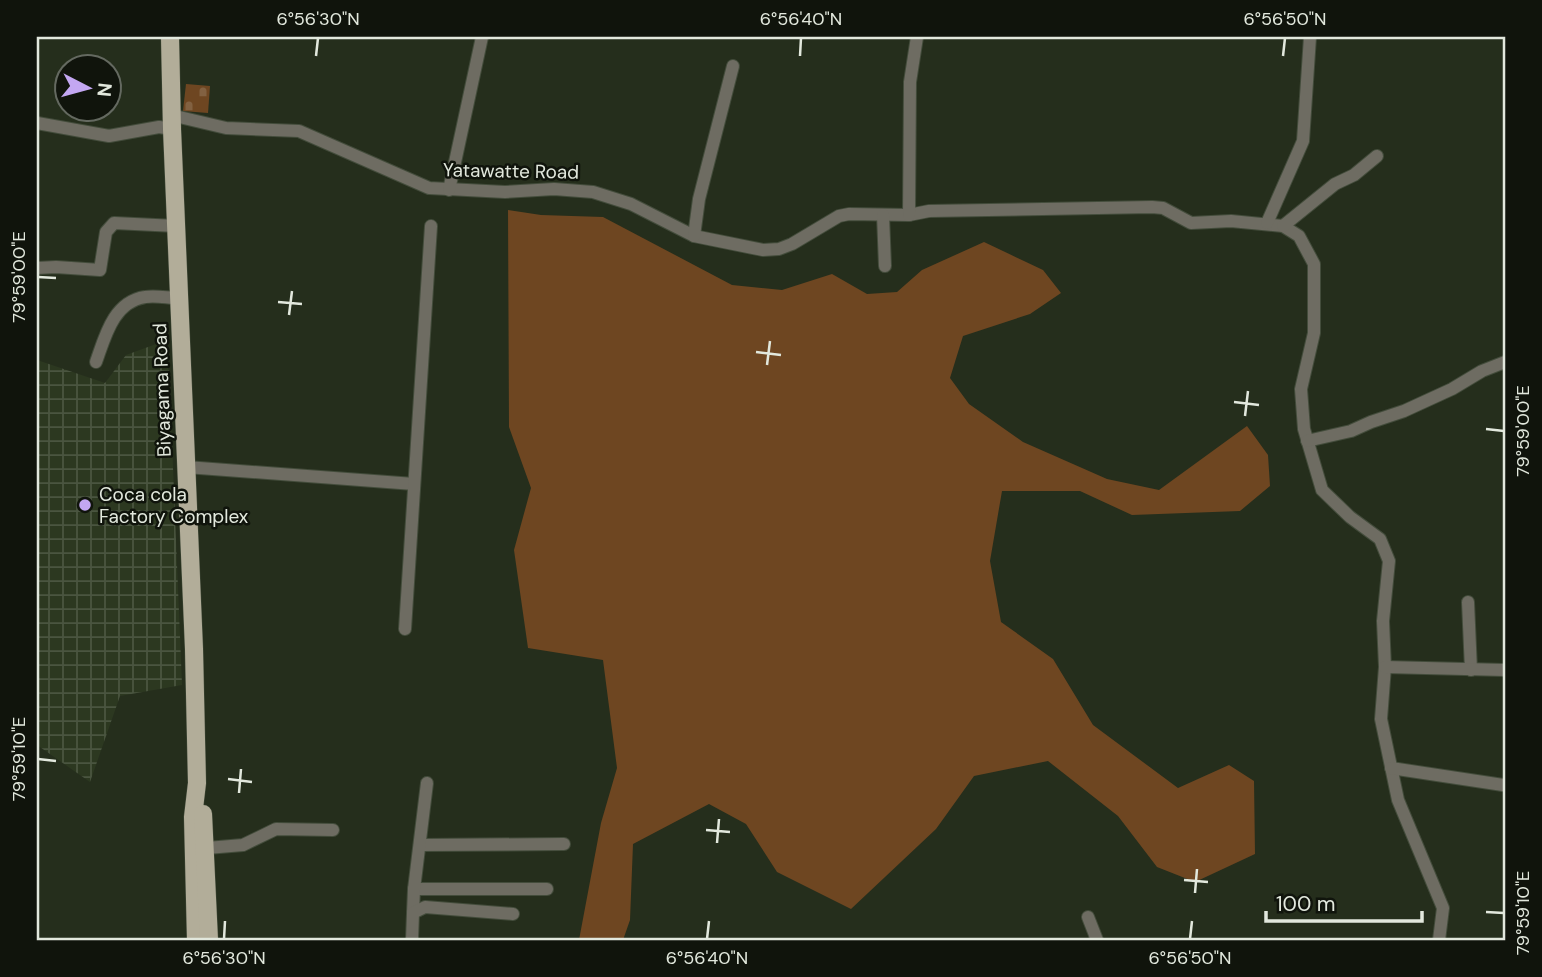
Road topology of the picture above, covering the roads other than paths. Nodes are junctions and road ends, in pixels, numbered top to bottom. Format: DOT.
graph roads {
  1 [pos="170,37"];
  2 [pos="482,37"];
  3 [pos="917,37"];
  4 [pos="1310,37"];
  5 [pos="733,66"];
  6 [pos="172,122"];
  7 [pos="37,123"];
  8 [pos="1377,156"];
  9 [pos="449,190"];
  10 [pos="883,215"];
  11 [pos="909,215"];
  12 [pos="1267,223"];
  13 [pos="176,226"];
  14 [pos="431,226"];
  15 [pos="1283,226"];
  16 [pos="694,236"];
  17 [pos="885,267"];
  18 [pos="37,268"];
  19 [pos="179,298"];
  20 [pos="96,362"];
  21 [pos="1505,362"];
  22 [pos="1307,441"];
  23 [pos="186,467"];
  24 [pos="414,484"];
  25 [pos="1468,602"];
  26 [pos="405,629"];
  27 [pos="1385,667"];
  28 [pos="1471,670"];
  29 [pos="1505,670"];
  30 [pos="1391,768"];
  31 [pos="197,783"];
  32 [pos="427,783"];
  33 [pos="1503,785"];
  34 [pos="333,830"];
  35 [pos="564,844"];
  36 [pos="420,845"];
  37 [pos="207,848"];
  38 [pos="414,889"];
  39 [pos="547,889"];
  40 [pos="413,913"];
  41 [pos="513,914"];
  42 [pos="1088,917"];
  43 [pos="196,940"];
  44 [pos="209,940"];
  45 [pos="412,940"];
  46 [pos="1097,940"];
  47 [pos="1439,940"];
  1 -- 6 [label="main road, Biyagama Road"];
  2 -- 9 [label="street"];
  3 -- 11 [label="street"];
  4 -- 12 [label="street"];
  5 -- 16 [label="street"];
  6 -- 7 [label="street, Yatawatte Road"];
  6 -- 9 [label="street, Yatawatte Road"];
  6 -- 13 [label="main road, Biyagama Road"];
  8 -- 15 [label="street"];
  9 -- 16 [label="street, Yatawatte Road"];
  10 -- 11 [label="street, Yatawatte Road"];
  10 -- 16 [label="street, Yatawatte Road"];
  10 -- 17 [label="street"];
  11 -- 12 [label="street, Yatawatte Road"];
  12 -- 15 [label="street, Yatawatte Road"];
  13 -- 18 [label="street"];
  13 -- 19 [label="main road, Biyagama Road"];
  14 -- 24 [label="street"];
  15 -- 22 [label="street"];
  19 -- 20 [label="street"];
  19 -- 23 [label="main road, Biyagama Road"];
  21 -- 22 [label="street"];
  22 -- 27 [label="street"];
  23 -- 24 [label="street"];
  23 -- 31 [label="main road, Biyagama Road"];
  24 -- 26 [label="street"];
  25 -- 28 [label="street"];
  27 -- 28 [label="street"];
  27 -- 30 [label="street"];
  28 -- 29 [label="street"];
  30 -- 33 [label="street"];
  30 -- 47 [label="street"];
  31 -- 37 [label="main road, Biyagama Road"];
  31 -- 43 [label="main road, Biyagama Road"];
  32 -- 36 [label="street"];
  34 -- 37 [label="street"];
  35 -- 36 [label="street"];
  36 -- 38 [label="street"];
  37 -- 44 [label="main road, Biyagama Road"];
  38 -- 39 [label="street"];
  38 -- 40 [label="street"];
  40 -- 41 [label="street"];
  40 -- 45 [label="street"];
  42 -- 46 [label="street"];
}
